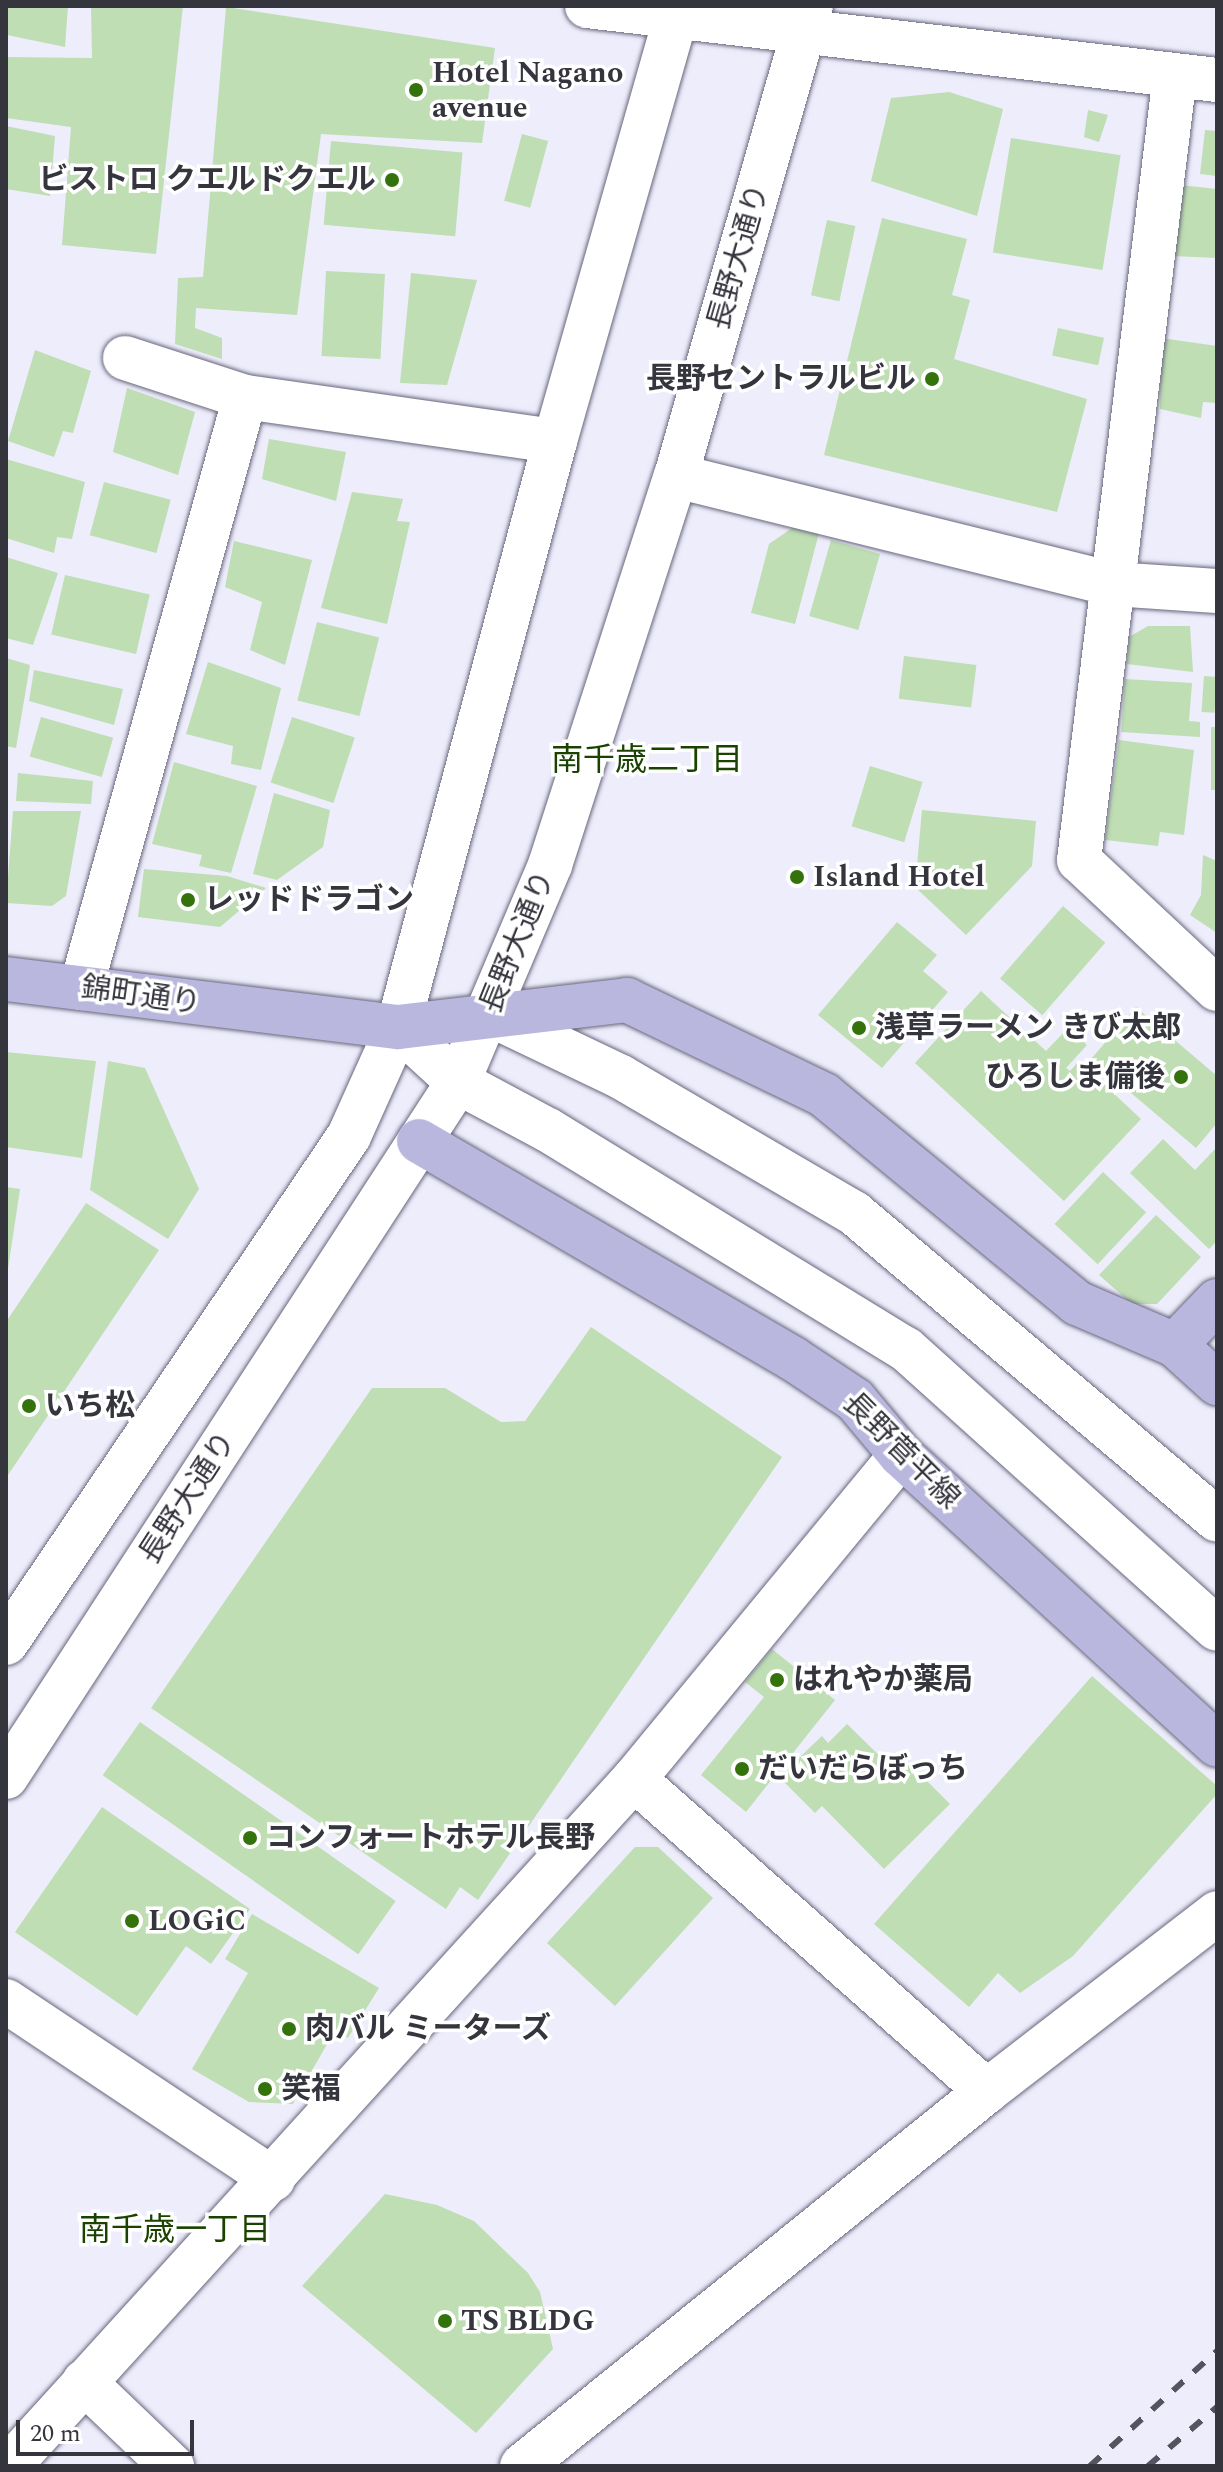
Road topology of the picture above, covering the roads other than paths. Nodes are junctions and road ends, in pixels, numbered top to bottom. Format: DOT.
graph roads {
  1 [pos="587,6"];
  2 [pos="678,11"];
  3 [pos="807,19"];
  4 [pos="1196,78"];
  5 [pos="125,358"];
  6 [pos="245,397"];
  7 [pos="555,441"];
  8 [pos="676,476"];
  9 [pos="1113,584"];
  10 [pos="1217,591"];
  11 [pos="6,979"];
  12 [pos="81,988"];
  13 [pos="1217,989"];
  14 [pos="489,1014"];
  15 [pos="398,1027"];
  16 [pos="458,1082"];
  17 [pos="419,1141"];
  18 [pos="1217,1301"];
  19 [pos="1175,1345"];
  20 [pos="1217,1383"];
  21 [pos="901,1455"];
  22 [pos="1217,1520"];
  23 [pos="1217,1629"];
  24 [pos="6,1643"];
  25 [pos="1217,1745"];
  26 [pos="6,1777"];
  27 [pos="634,1779"];
  28 [pos="1217,1913"];
  29 [pos="6,2001"];
  30 [pos="987,2091"];
  31 [pos="273,2179"];
  32 [pos="84,2382"];
  33 [pos="9,2466"];
  34 [pos="172,2466"];
  35 [pos="522,2466"];
  1 -- 2 [label="street"];
  2 -- 3 [label="street"];
  2 -- 7 [label="street"];
  3 -- 4 [label="street"];
  3 -- 8 [label="street, 長野大通り"];
  4 -- 9 [label="street"];
  5 -- 6 [label="street"];
  6 -- 7 [label="street"];
  6 -- 12 [label="street"];
  7 -- 15 [label="street"];
  8 -- 9 [label="street"];
  8 -- 14 [label="street, 長野大通り"];
  9 -- 10 [label="street"];
  9 -- 13 [label="street"];
  11 -- 12 [label="main road, 錦町通り"];
  12 -- 15 [label="main road, 錦町通り"];
  14 -- 15 [label="main road"];
  14 -- 16 [label="street, 長野大通り"];
  14 -- 19 [label="main road"];
  14 -- 22 [label="street"];
  15 -- 16 [label="street"];
  15 -- 24 [label="street"];
  16 -- 17 [label="street, 長野大通り"];
  16 -- 23 [label="street"];
  17 -- 21 [label="main road, 長野菅平線"];
  17 -- 26 [label="street, 長野大通り"];
  18 -- 19 [label="main road"];
  19 -- 20 [label="main road"];
  21 -- 25 [label="main road, 長野菅平線"];
  21 -- 27 [label="street"];
  27 -- 30 [label="street"];
  27 -- 31 [label="street"];
  28 -- 30 [label="street"];
  29 -- 31 [label="street"];
  30 -- 35 [label="street"];
  31 -- 32 [label="street"];
  32 -- 33 [label="street"];
  32 -- 34 [label="street"];
}
